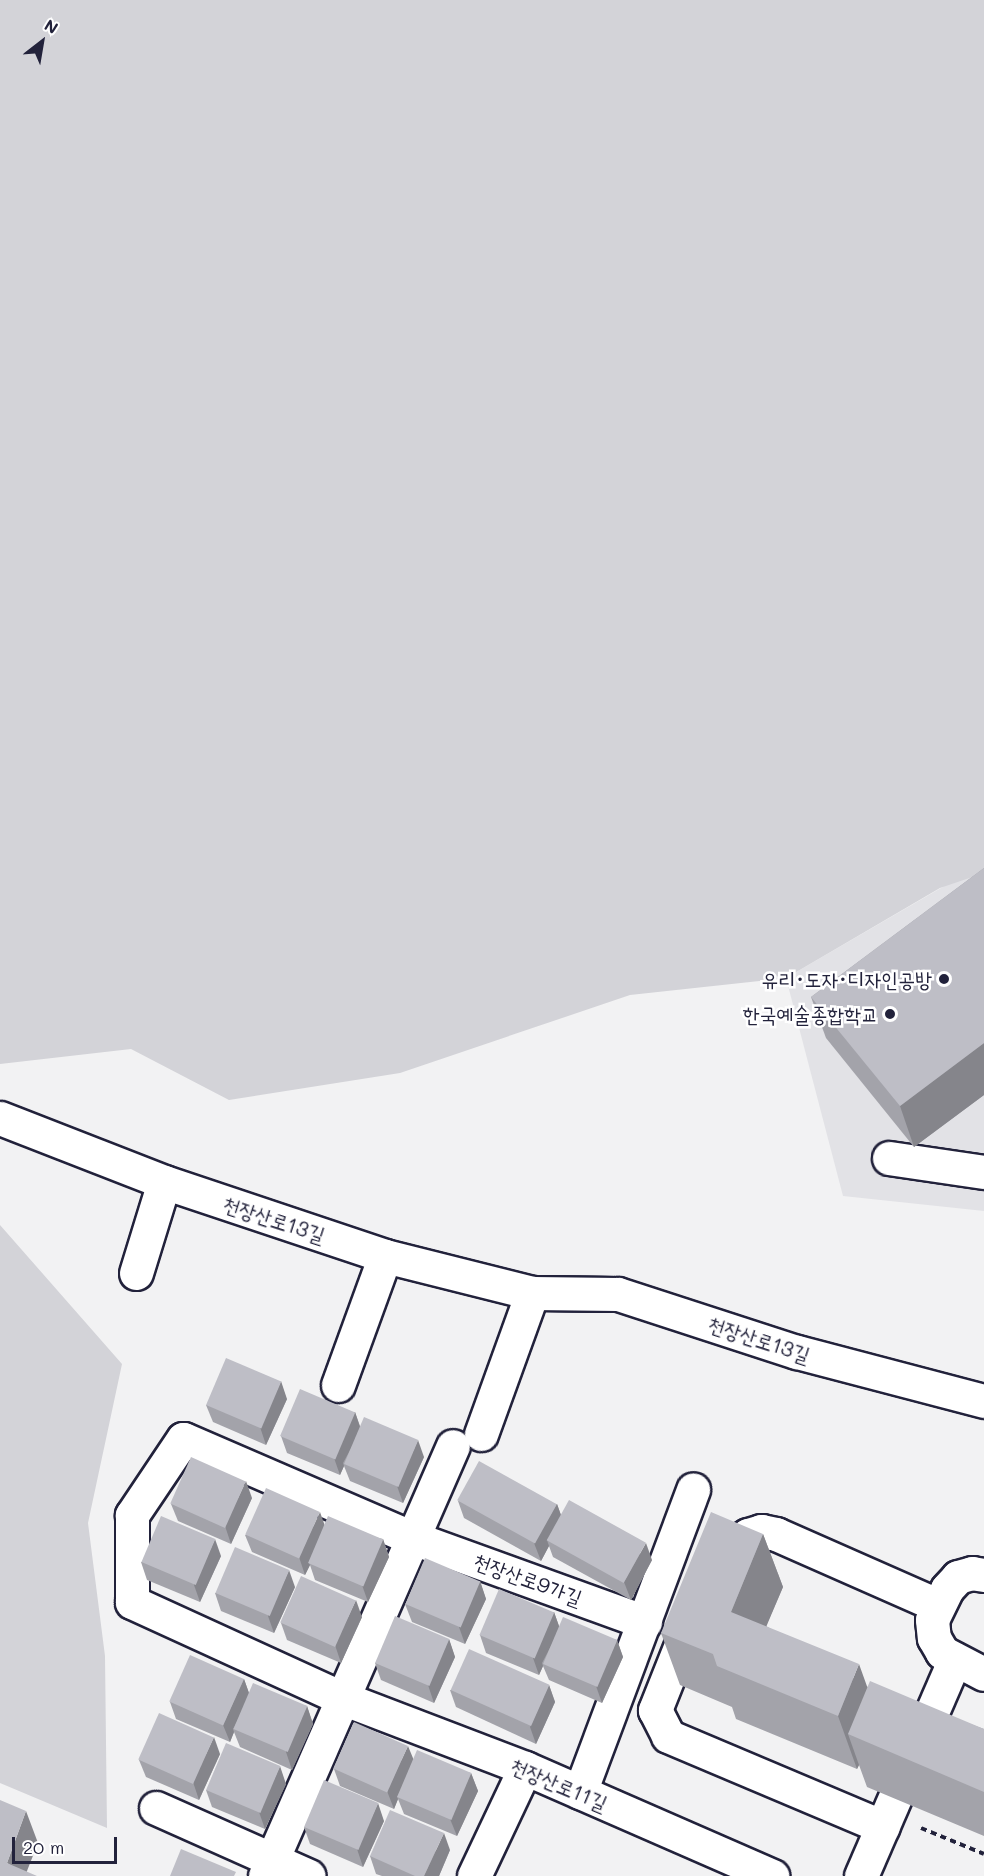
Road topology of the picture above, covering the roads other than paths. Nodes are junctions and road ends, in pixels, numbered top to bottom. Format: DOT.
graph roads {
  1 [pos="0,1118"];
  2 [pos="889,1158"];
  3 [pos="984,1172"];
  4 [pos="164,1182"];
  5 [pos="385,1256"];
  6 [pos="136,1273"];
  7 [pos="532,1293"];
  8 [pos="338,1385"];
  9 [pos="984,1401"];
  10 [pos="693,1489"];
  11 [pos="410,1537"];
  12 [pos="984,1575"];
  13 [pos="937,1605"];
  14 [pos="645,1622"];
  15 [pos="954,1661"];
  16 [pos="984,1674"];
  17 [pos="342,1698"];
  18 [pos="525,1768"];
  19 [pos="580,1792"];
  20 [pos="156,1808"];
  21 [pos="883,1827"];
  22 [pos="268,1868"];
  23 [pos="309,1876"];
  24 [pos="474,1876"];
  25 [pos="772,1876"];
  26 [pos="861,1876"];
  1 -- 4 [label="street, 천장산로13길"];
  2 -- 3 [label="street"];
  4 -- 5 [label="street, 천장산로13길"];
  4 -- 6 [label="street"];
  5 -- 7 [label="street, 천장산로13길"];
  5 -- 8 [label="street"];
  7 -- 9 [label="street, 천장산로13길"];
  7 -- 11 [label="street"];
  10 -- 14 [label="street"];
  11 -- 14 [label="street, 천장산로9가길"];
  11 -- 17 [label="street"];
  11 -- 17 [label="street, 천장산로9가길"];
  12 -- 13 [label="street"];
  13 -- 15 [label="street"];
  13 -- 21 [label="street"];
  14 -- 19 [label="street"];
  15 -- 16 [label="street"];
  15 -- 21 [label="street"];
  17 -- 18 [label="street, 천장산로11길"];
  17 -- 22 [label="street"];
  18 -- 19 [label="street, 천장산로11길"];
  18 -- 24 [label="street"];
  19 -- 25 [label="street, 천장산로11길"];
  20 -- 22 [label="street"];
  21 -- 26 [label="street"];
  22 -- 23 [label="street"];
}
